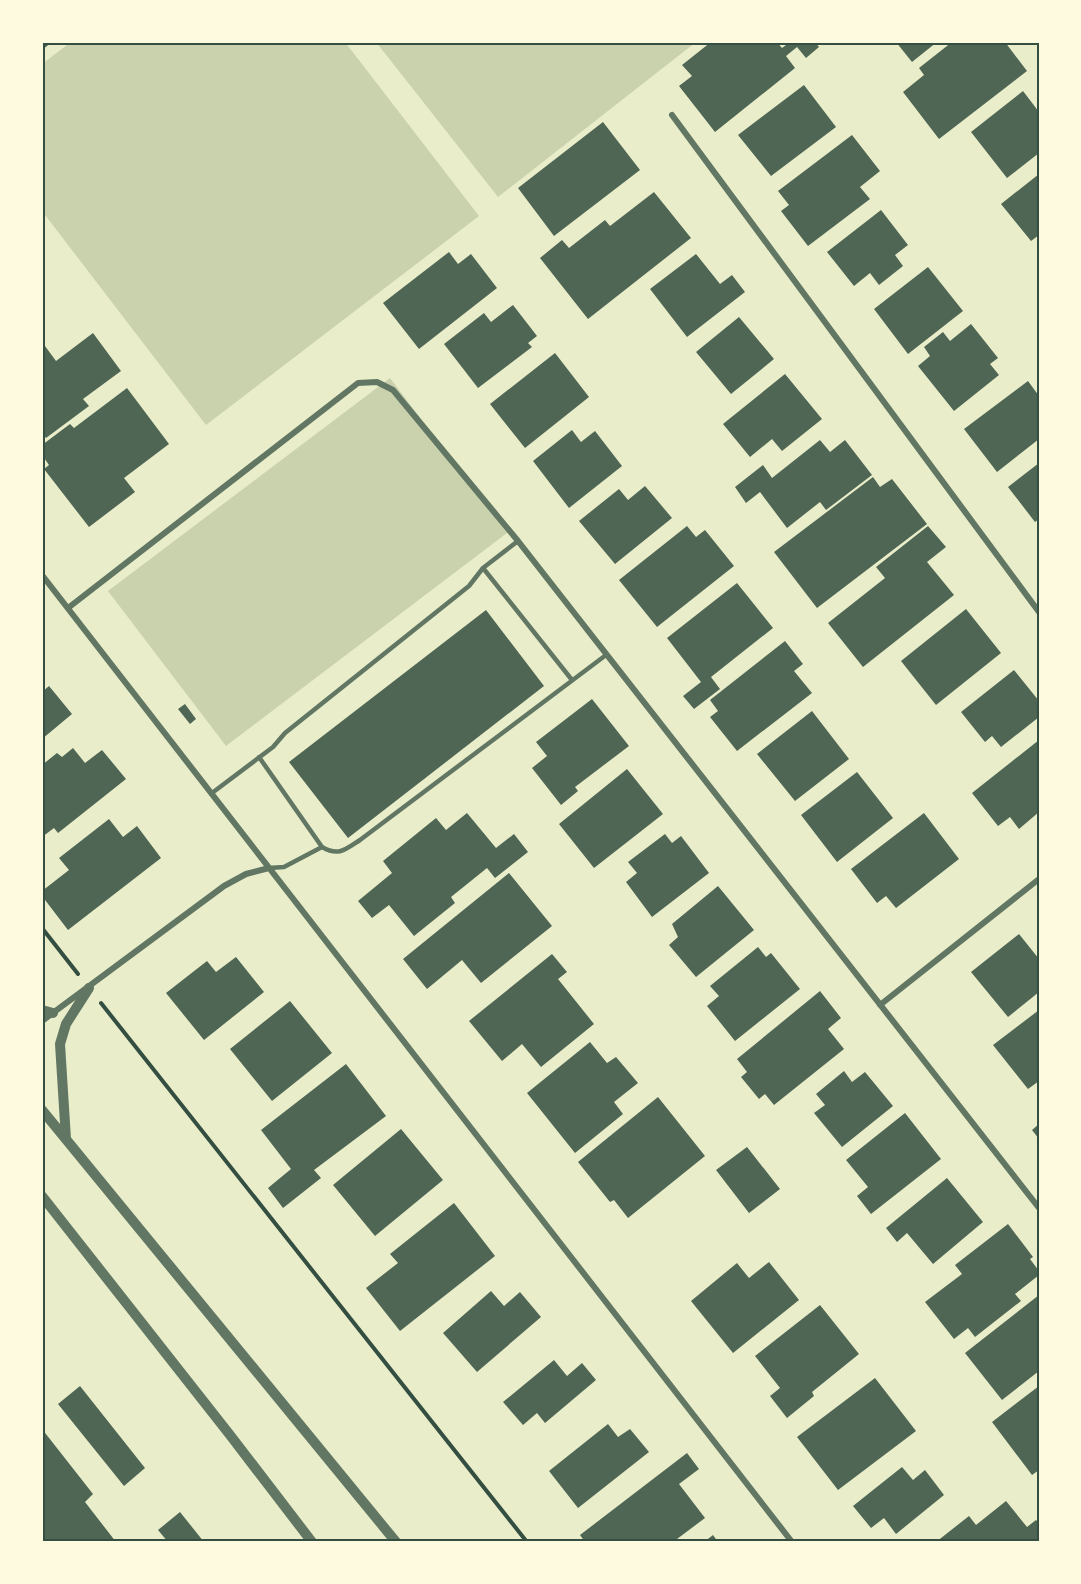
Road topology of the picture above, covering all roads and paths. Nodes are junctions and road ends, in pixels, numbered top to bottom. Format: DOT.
graph roads {
  1 [pos="672,115"];
  2 [pos="518,541"];
  3 [pos="483,568"];
  4 [pos="42,575"];
  5 [pos="68,608"];
  6 [pos="1039,612"];
  7 [pos="606,655"];
  8 [pos="572,681"];
  9 [pos="259,757"];
  10 [pos="212,793"];
  11 [pos="322,847"];
  12 [pos="269,868"];
  13 [pos="1039,879"];
  14 [pos="42,928"];
  15 [pos="89,988"];
  16 [pos="880,1005"];
  17 [pos="48,1011"];
  18 [pos="42,1021"];
  19 [pos="42,1110"];
  20 [pos="66,1139"];
  21 [pos="42,1197"];
  22 [pos="1039,1208"];
  23 [pos="312,1542"];
  24 [pos="396,1542"];
  25 [pos="527,1542"];
  26 [pos="792,1542"];
  1 -- 6 [label="street"];
  2 -- 3 [label="lane"];
  2 -- 5 [label="street"];
  2 -- 7 [label="street"];
  3 -- 8 [label="lane"];
  3 -- 9 [label="lane"];
  4 -- 5 [label="street"];
  5 -- 10 [label="street"];
  7 -- 8 [label="lane"];
  7 -- 16 [label="street"];
  8 -- 11 [label="lane"];
  9 -- 10 [label="lane"];
  9 -- 11 [label="lane"];
  10 -- 12 [label="street"];
  11 -- 12 [label="lane"];
  12 -- 15 [label="street"];
  12 -- 26 [label="street"];
  13 -- 16 [label="street"];
  14 -- 15 [label="path"];
  15 -- 17 [label="street"];
  15 -- 20 [label="street"];
  15 -- 25 [label="path"];
  16 -- 22 [label="street"];
  17 -- 18 [label="street"];
  19 -- 20 [label="street"];
  20 -- 24 [label="street"];
  21 -- 23 [label="street"];
}
